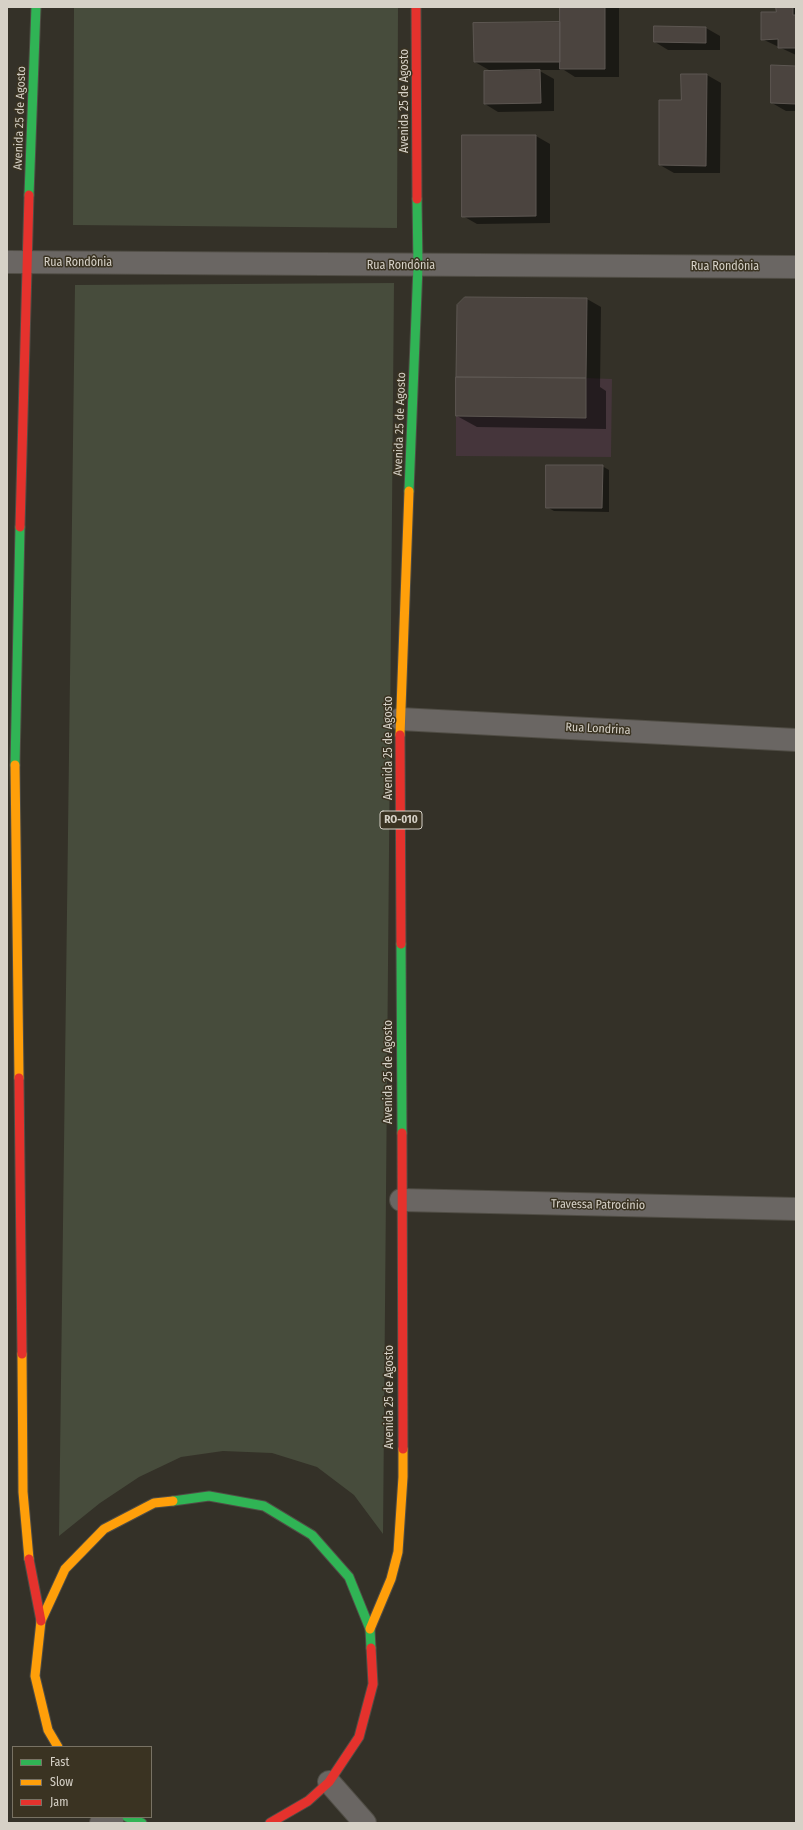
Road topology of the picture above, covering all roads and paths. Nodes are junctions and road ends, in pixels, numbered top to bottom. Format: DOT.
graph roads {
  1 [pos="36,7"];
  2 [pos="416,7"];
  3 [pos="17,262"];
  4 [pos="418,266"];
  5 [pos="796,267"];
  6 [pos="400,719"];
  7 [pos="11,728"];
  8 [pos="796,740"];
  9 [pos="401,1200"];
  10 [pos="796,1209"];
  11 [pos="41,1621"];
  12 [pos="370,1629"];
  13 [pos="57,1746"];
  14 [pos="329,1782"];
  15 [pos="308,1801"];
  16 [pos="303,1816"];
  17 [pos="111,1818"];
  18 [pos="130,1818"];
  19 [pos="101,1823"];
  20 [pos="142,1823"];
  21 [pos="270,1823"];
  22 [pos="365,1823"];
  1 -- 3 [label="main road, Avenida 25 de Agosto"];
  2 -- 4 [label="main road, Avenida 25 de Agosto / RO-010"];
  3 -- 4 [label="street, Rua Rondônia"];
  3 -- 7 [label="main road, Avenida 25 de Agosto"];
  4 -- 5 [label="street, Rua Rondônia"];
  4 -- 6 [label="main road, Avenida 25 de Agosto / RO-010"];
  6 -- 8 [label="street, Rua Londrina"];
  6 -- 9 [label="main road, Avenida 25 de Agosto / RO-010"];
  7 -- 11 [label="main road, Avenida 25 de Agosto"];
  9 -- 10 [label="street, Travessa Patrocinio"];
  9 -- 12 [label="main road, Avenida 25 de Agosto / RO-010"];
  11 -- 12 [label="main road"];
  11 -- 13 [label="main road"];
  12 -- 14 [label="main road"];
  14 -- 15 [label="main road"];
  14 -- 22 [label="street"];
  15 -- 16 [label="main road"];
  15 -- 21 [label="main road"];
  17 -- 19 [label="street"];
  18 -- 20 [label="main road"];
}
